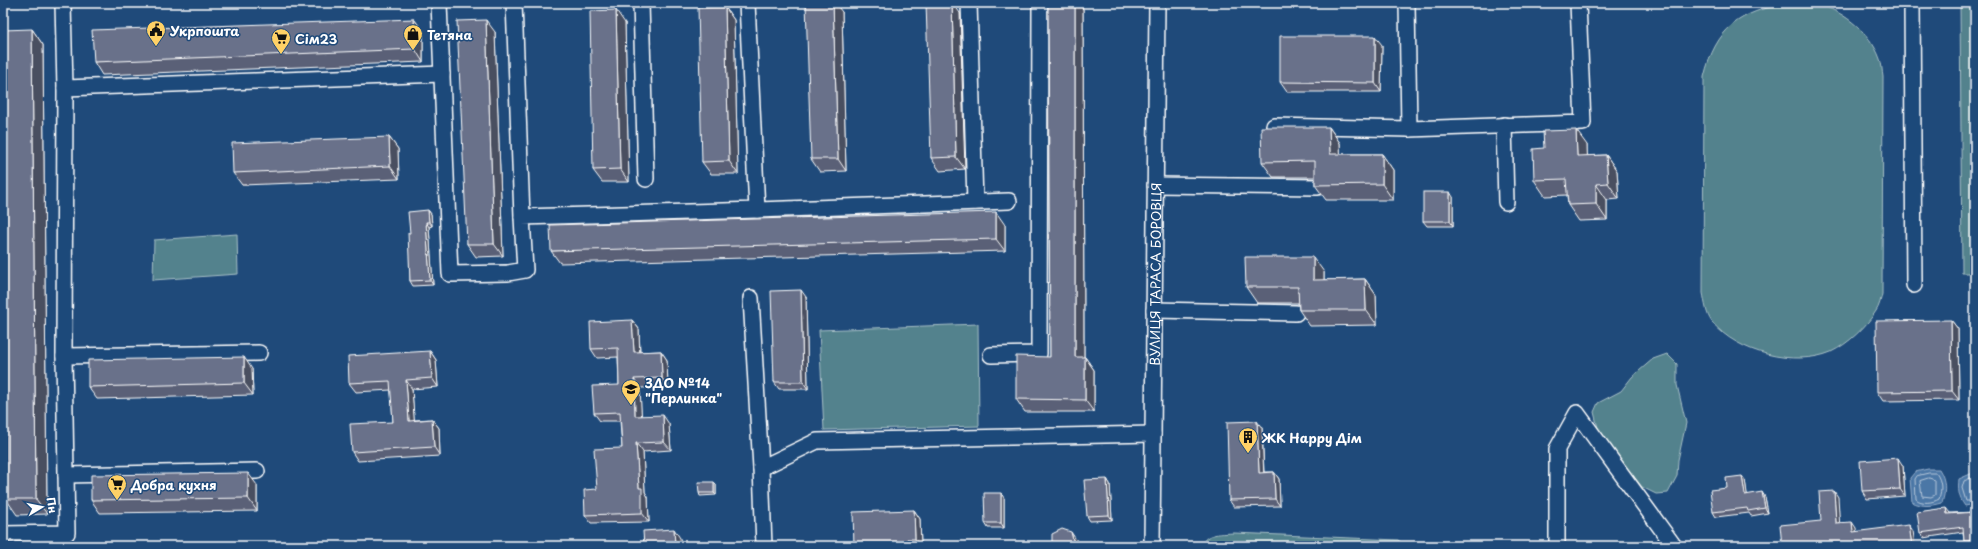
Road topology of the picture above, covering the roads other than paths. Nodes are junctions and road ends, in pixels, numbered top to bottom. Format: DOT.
graph roads {
  1 [pos="63,3"];
  2 [pos="439,3"];
  3 [pos="514,3"];
  4 [pos="641,3"];
  5 [pos="746,3"];
  6 [pos="969,3"];
  7 [pos="1040,3"];
  8 [pos="1157,3"];
  9 [pos="1407,3"];
  10 [pos="1578,3"];
  11 [pos="1912,3"];
  12 [pos="442,74"];
  13 [pos="65,88"];
  14 [pos="1504,125"];
  15 [pos="1274,126"];
  16 [pos="1409,130"];
  17 [pos="646,178"];
  18 [pos="1156,185"];
  19 [pos="1318,187"];
  20 [pos="1009,201"];
  21 [pos="975,202"];
  22 [pos="1506,202"];
  23 [pos="757,210"];
  24 [pos="522,217"];
  25 [pos="1914,285"];
  26 [pos="751,298"];
  27 [pos="1154,310"];
  28 [pos="1296,312"];
  29 [pos="259,353"];
  30 [pos="991,355"];
  31 [pos="64,356"];
  32 [pos="1153,434"];
  33 [pos="761,468"];
  34 [pos="257,471"];
  35 [pos="66,475"];
  36 [pos="3,534"];
  37 [pos="764,546"];
  38 [pos="1152,546"];
  39 [pos="1557,546"];
  40 [pos="1674,546"];
  1 -- 13 [label="street"];
  2 -- 12 [label="street"];
  3 -- 24 [label="street"];
  4 -- 17 [label="street"];
  5 -- 23 [label="street"];
  6 -- 21 [label="street"];
  7 -- 30 [label="street"];
  8 -- 18 [label="street, ВУЛИЦЯ ТАРАСА БОРОВЦЯ"];
  9 -- 16 [label="street"];
  10 -- 14 [label="street"];
  11 -- 25 [label="street"];
  12 -- 13 [label="street"];
  12 -- 24 [label="street"];
  13 -- 31 [label="street"];
  14 -- 16 [label="street"];
  14 -- 22 [label="street"];
  15 -- 16 [label="street"];
  18 -- 19 [label="street"];
  18 -- 27 [label="street, ВУЛИЦЯ ТАРАСА БОРОВЦЯ"];
  20 -- 21 [label="street"];
  21 -- 23 [label="street"];
  23 -- 24 [label="street"];
  26 -- 33 [label="street"];
  27 -- 28 [label="street"];
  27 -- 32 [label="street, ВУЛИЦЯ ТАРАСА БОРОВЦЯ"];
  29 -- 31 [label="street"];
  31 -- 35 [label="street"];
  32 -- 33 [label="street"];
  32 -- 38 [label="street, ВУЛИЦЯ ТАРАСА БОРОВЦЯ"];
  33 -- 37 [label="street"];
  34 -- 35 [label="street"];
  35 -- 36 [label="street"];
  39 -- 40 [label="street"];
}
